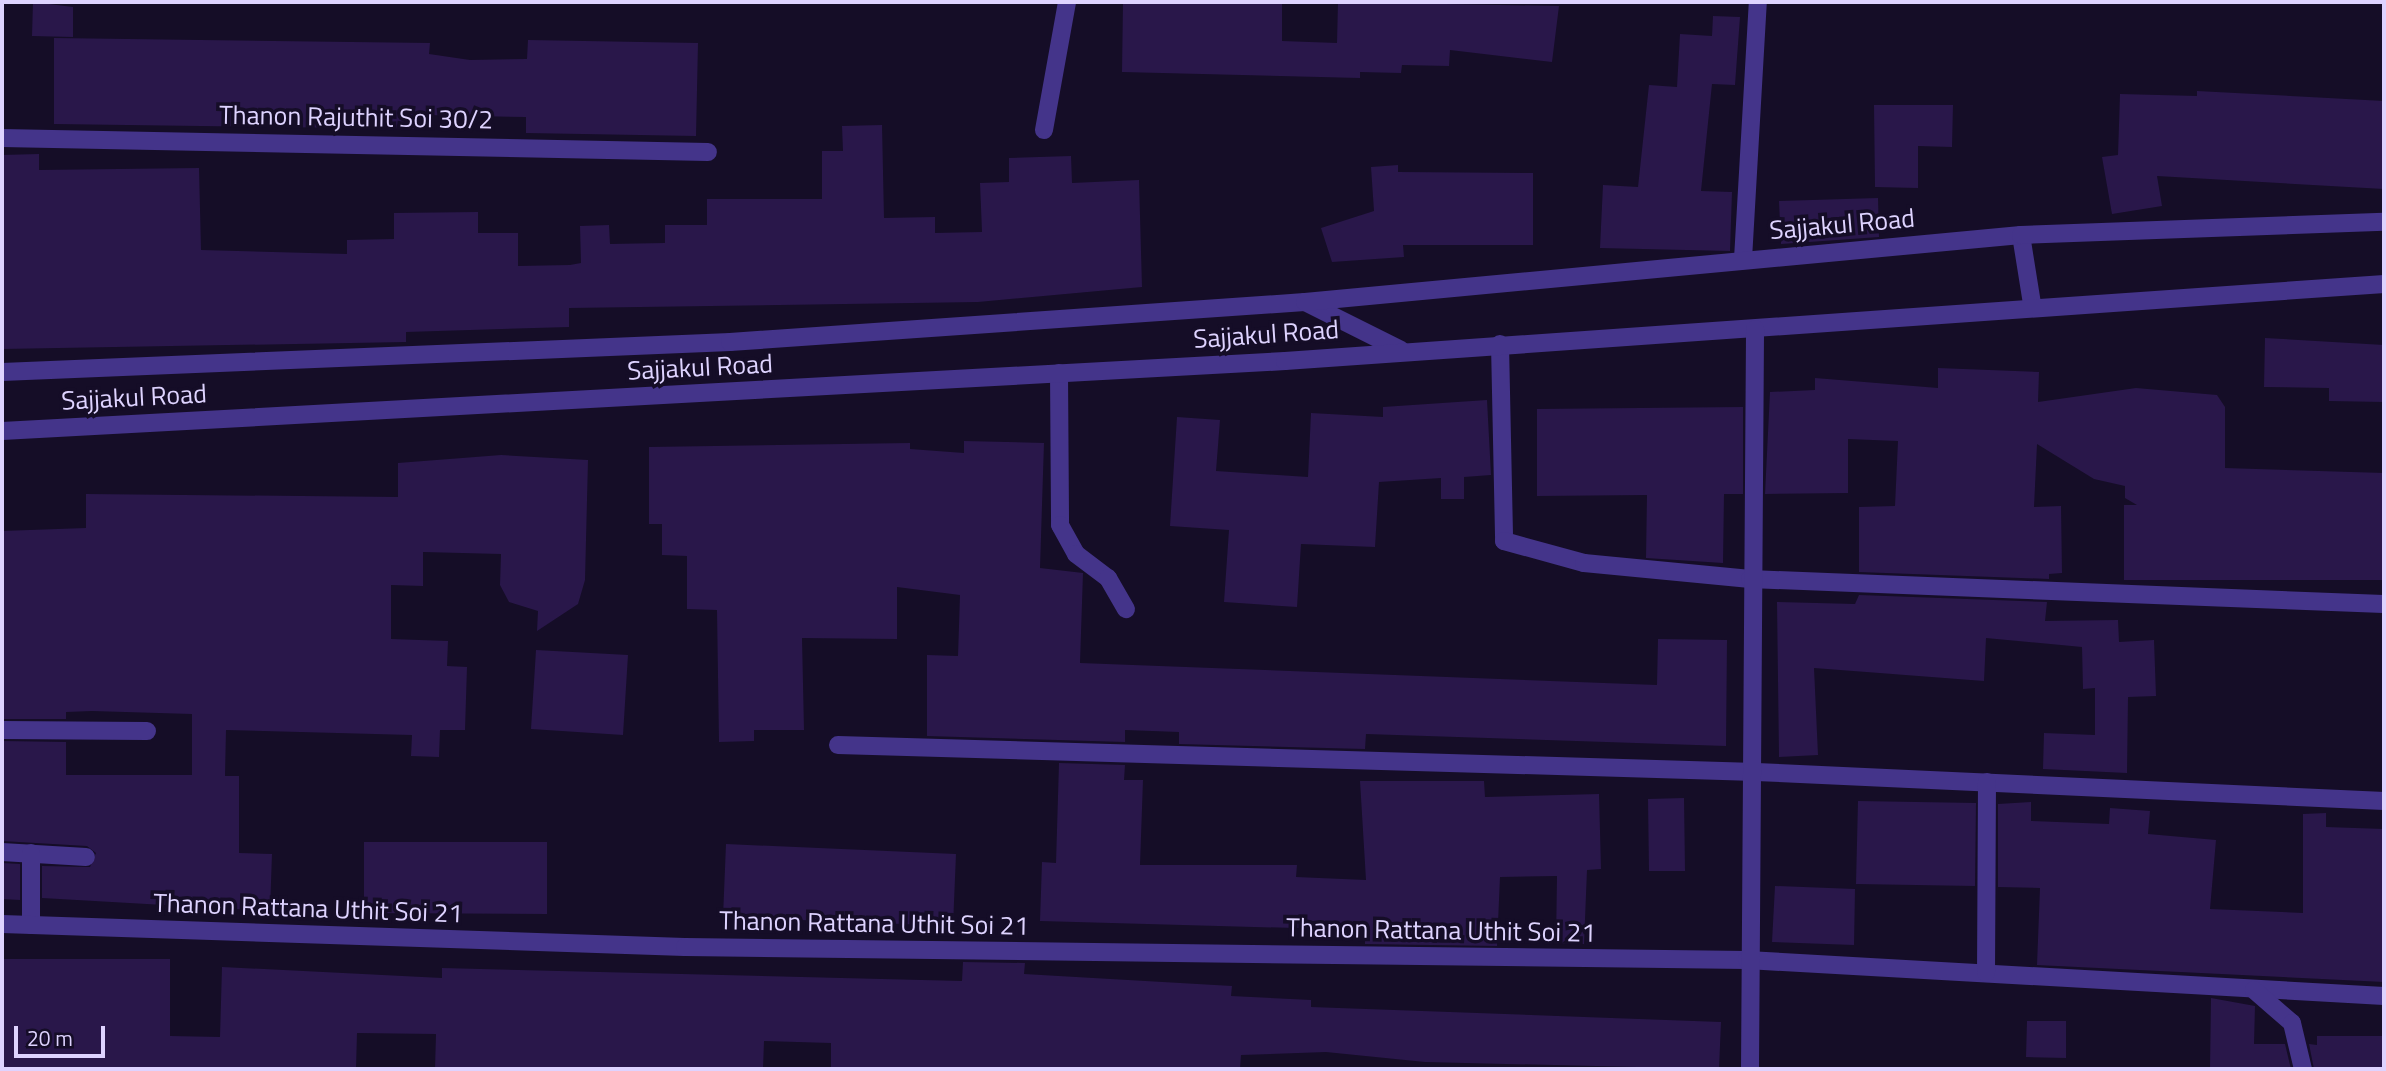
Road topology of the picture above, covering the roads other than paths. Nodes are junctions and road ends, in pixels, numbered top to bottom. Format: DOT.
graph roads {
  1 [pos="1067,2"];
  2 [pos="1758,2"];
  3 [pos="1044,130"];
  4 [pos="2,138"];
  5 [pos="708,152"];
  6 [pos="2384,222"];
  7 [pos="2021,234"];
  8 [pos="1743,259"];
  9 [pos="2384,284"];
  10 [pos="1305,302"];
  11 [pos="2032,304"];
  12 [pos="1755,328"];
  13 [pos="1500,344"];
  14 [pos="1401,350"];
  15 [pos="2,372"];
  16 [pos="1059,373"];
  17 [pos="2,431"];
  18 [pos="1749,579"];
  19 [pos="2384,604"];
  20 [pos="1126,609"];
  21 [pos="2,730"];
  22 [pos="147,731"];
  23 [pos="838,745"];
  24 [pos="1756,772"];
  25 [pos="1987,782"];
  26 [pos="2384,801"];
  27 [pos="2,852"];
  28 [pos="31,853"];
  29 [pos="86,856"];
  30 [pos="2,924"];
  31 [pos="31,925"];
  32 [pos="1747,960"];
  33 [pos="1986,973"];
  34 [pos="2251,988"];
  35 [pos="2384,996"];
  36 [pos="1750,1069"];
  37 [pos="2303,1069"];
  1 -- 3 [label="street"];
  2 -- 8 [label="street"];
  4 -- 5 [label="street, Thanon Rajuthit Soi 30/2"];
  6 -- 7 [label="street, Sajjakul Road"];
  7 -- 8 [label="street, Sajjakul Road"];
  7 -- 11 [label="street"];
  8 -- 10 [label="street, Sajjakul Road"];
  9 -- 11 [label="street, Sajjakul Road"];
  10 -- 14 [label="street, Sajjakul Road"];
  10 -- 15 [label="street, Sajjakul Road"];
  11 -- 12 [label="street, Sajjakul Road"];
  12 -- 13 [label="street, Sajjakul Road"];
  12 -- 18 [label="street"];
  13 -- 14 [label="street, Sajjakul Road"];
  13 -- 18 [label="street"];
  14 -- 16 [label="street, Sajjakul Road"];
  16 -- 17 [label="street, Sajjakul Road"];
  16 -- 20 [label="street"];
  18 -- 19 [label="street"];
  18 -- 24 [label="street"];
  21 -- 22 [label="street"];
  23 -- 24 [label="street"];
  24 -- 25 [label="street"];
  24 -- 32 [label="street"];
  25 -- 26 [label="street"];
  25 -- 33 [label="street"];
  27 -- 28 [label="street"];
  28 -- 29 [label="street"];
  28 -- 31 [label="street"];
  30 -- 31 [label="street, Thanon Rattana Uthit Soi 21"];
  31 -- 32 [label="street, Thanon Rattana Uthit Soi 21"];
  32 -- 33 [label="street, Thanon Rattana Uthit Soi 21"];
  32 -- 36 [label="street"];
  33 -- 34 [label="street, Thanon Rattana Uthit Soi 21"];
  34 -- 35 [label="street, Thanon Rattana Uthit Soi 21"];
  34 -- 37 [label="street"];
}
